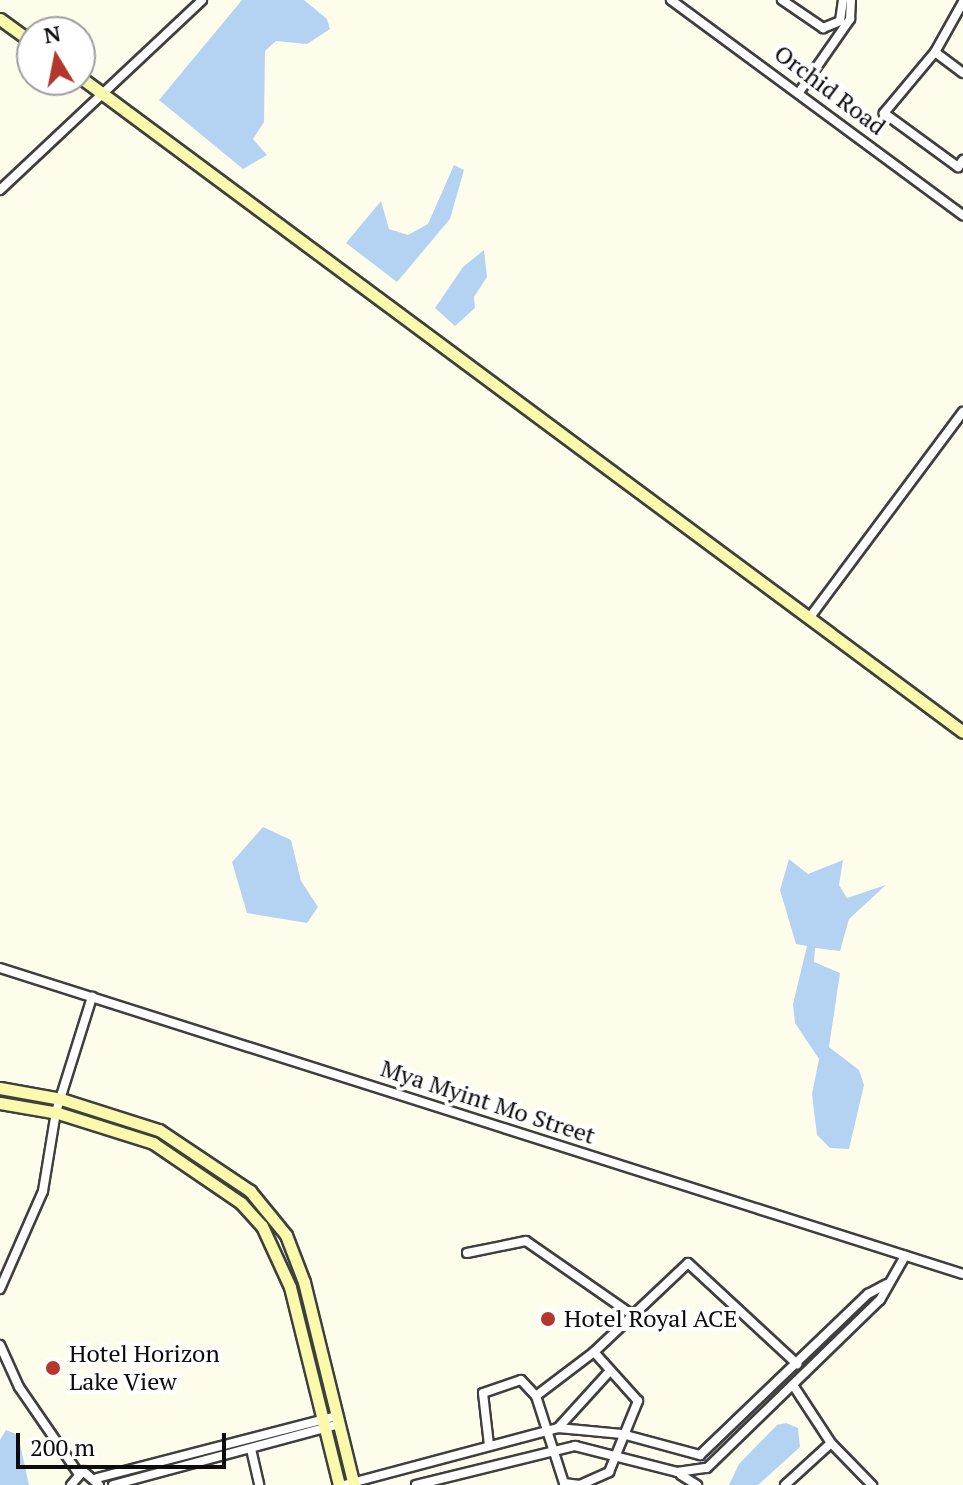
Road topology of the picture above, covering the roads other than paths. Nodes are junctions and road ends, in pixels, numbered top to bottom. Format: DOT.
graph roads {
  1 [pos="202,0"];
  2 [pos="671,0"];
  3 [pos="782,0"];
  4 [pos="843,0"];
  5 [pos="851,0"];
  6 [pos="963,2"];
  7 [pos="935,52"];
  8 [pos="963,73"];
  9 [pos="96,89"];
  10 [pos="800,91"];
  11 [pos="102,93"];
  12 [pos="963,160"];
  13 [pos="0,190"];
  14 [pos="963,215"];
  15 [pos="963,412"];
  16 [pos="810,617"];
  17 [pos="963,732"];
  18 [pos="0,968"];
  19 [pos="92,997"];
  20 [pos="0,1088"];
  21 [pos="61,1099"];
  22 [pos="0,1103"];
  23 [pos="56,1112"];
  24 [pos="467,1253"];
  25 [pos="905,1256"];
  26 [pos="963,1274"];
  27 [pos="887,1284"];
  28 [pos="0,1289"];
  29 [pos="631,1314"];
  30 [pos="0,1345"];
  31 [pos="594,1352"];
  32 [pos="797,1364"];
  33 [pos="609,1372"];
  34 [pos="793,1385"];
  35 [pos="536,1396"];
  36 [pos="338,1420"];
  37 [pos="324,1424"];
  38 [pos="558,1428"];
  39 [pos="545,1430"];
  40 [pos="628,1435"];
  41 [pos="831,1443"];
  42 [pos="489,1445"];
  43 [pos="549,1448"];
  44 [pos="251,1449"];
  45 [pos="192,1452"];
  46 [pos="618,1455"];
  47 [pos="195,1463"];
  48 [pos="677,1472"];
  49 [pos="78,1473"];
  50 [pos="98,1482"];
  51 [pos="347,1484"];
  52 [pos="71,1485"];
  53 [pos="113,1485"];
  54 [pos="259,1485"];
  55 [pos="416,1485"];
  56 [pos="697,1485"];
  57 [pos="785,1485"];
  58 [pos="872,1485"];
  1 -- 11 [label="street"];
  2 -- 10 [label="street, Orchid Road"];
  3 -- 4 [label="street"];
  5 -- 10 [label="street"];
  6 -- 7 [label="street"];
  7 -- 8 [label="street"];
  7 -- 12 [label="street"];
  9 -- 11 [label="main road"];
  10 -- 14 [label="street, Orchid Road"];
  11 -- 13 [label="street"];
  11 -- 16 [label="main road"];
  15 -- 16 [label="street"];
  16 -- 17 [label="main road"];
  18 -- 19 [label="street, Mya Myint Mo Street"];
  19 -- 21 [label="street"];
  19 -- 25 [label="street, Mya Myint Mo Street"];
  20 -- 21 [label="main road"];
  21 -- 23 [label="street"];
  21 -- 36 [label="main road"];
  22 -- 23 [label="main road"];
  23 -- 28 [label="street"];
  23 -- 37 [label="main road"];
  24 -- 29 [label="street"];
  25 -- 26 [label="street, Mya Myint Mo Street"];
  25 -- 27 [label="street"];
  27 -- 32 [label="street"];
  27 -- 34 [label="street"];
  29 -- 31 [label="street"];
  29 -- 32 [label="street"];
  30 -- 49 [label="street"];
  31 -- 33 [label="street"];
  31 -- 35 [label="street"];
  32 -- 40 [label="street"];
  33 -- 38 [label="street"];
  33 -- 40 [label="street"];
  34 -- 41 [label="street"];
  34 -- 48 [label="street"];
  35 -- 39 [label="street"];
  35 -- 42 [label="street"];
  36 -- 37 [label="street"];
  36 -- 51 [label="main road"];
  37 -- 44 [label="street"];
  37 -- 45 [label="street"];
  37 -- 51 [label="main road"];
  38 -- 39 [label="street"];
  38 -- 40 [label="street"];
  39 -- 42 [label="street"];
  39 -- 43 [label="street"];
  40 -- 46 [label="street"];
  41 -- 57 [label="street"];
  41 -- 58 [label="street"];
  42 -- 51 [label="street"];
  43 -- 46 [label="street"];
  43 -- 46 [label="street"];
  43 -- 55 [label="street"];
  44 -- 47 [label="street"];
  44 -- 54 [label="street"];
  45 -- 47 [label="street"];
  45 -- 50 [label="street"];
  46 -- 48 [label="street"];
  47 -- 53 [label="street"];
  48 -- 56 [label="street"];
  49 -- 50 [label="street"];
  49 -- 52 [label="street"];
}
